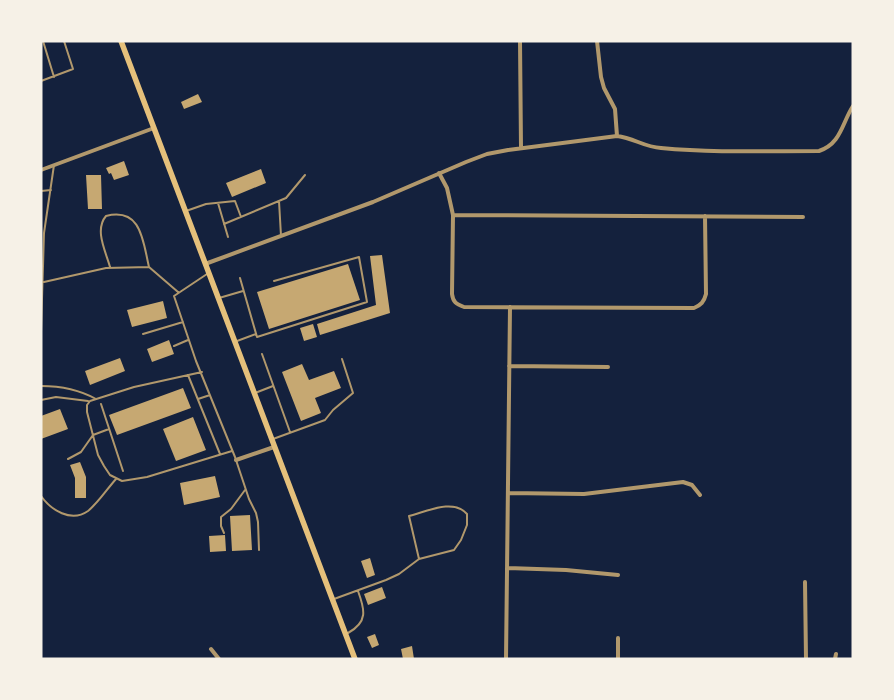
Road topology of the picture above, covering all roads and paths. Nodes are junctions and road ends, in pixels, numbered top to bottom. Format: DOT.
graph roads {
  1 [pos="43,41"];
  2 [pos="64,41"];
  3 [pos="121,41"];
  4 [pos="520,41"];
  5 [pos="597,41"];
  6 [pos="54,77"];
  7 [pos="41,81"];
  8 [pos="853,106"];
  9 [pos="154,128"];
  10 [pos="617,136"];
  11 [pos="521,148"];
  12 [pos="54,165"];
  13 [pos="41,170"];
  14 [pos="439,173"];
  15 [pos="305,175"];
  16 [pos="51,190"];
  17 [pos="41,191"];
  18 [pos="279,201"];
  19 [pos="218,203"];
  20 [pos="185,211"];
  21 [pos="453,215"];
  22 [pos="705,216"];
  23 [pos="804,216"];
  24 [pos="241,217"];
  25 [pos="224,224"];
  26 [pos="282,236"];
  27 [pos="228,237"];
  28 [pos="43,250"];
  29 [pos="205,264"];
  30 [pos="149,267"];
  31 [pos="111,268"];
  32 [pos="208,273"];
  33 [pos="240,278"];
  34 [pos="274,281"];
  35 [pos="44,282"];
  36 [pos="244,291"];
  37 [pos="179,292"];
  38 [pos="218,298"];
  39 [pos="510,307"];
  40 [pos="183,322"];
  41 [pos="41,332"];
  42 [pos="143,334"];
  43 [pos="256,334"];
  44 [pos="189,340"];
  45 [pos="234,342"];
  46 [pos="174,346"];
  47 [pos="262,354"];
  48 [pos="342,359"];
  49 [pos="509,366"];
  50 [pos="608,367"];
  51 [pos="202,372"];
  52 [pos="188,375"];
  53 [pos="41,386"];
  54 [pos="274,386"];
  55 [pos="254,393"];
  56 [pos="211,394"];
  57 [pos="96,399"];
  58 [pos="198,399"];
  59 [pos="41,400"];
  60 [pos="90,401"];
  61 [pos="100,404"];
  62 [pos="109,429"];
  63 [pos="290,432"];
  64 [pos="93,435"];
  65 [pos="271,440"];
  66 [pos="274,447"];
  67 [pos="232,451"];
  68 [pos="220,454"];
  69 [pos="68,459"];
  70 [pos="236,460"];
  71 [pos="123,471"];
  72 [pos="116,479"];
  73 [pos="246,490"];
  74 [pos="508,493"];
  75 [pos="700,495"];
  76 [pos="41,496"];
  77 [pos="224,533"];
  78 [pos="259,550"];
  79 [pos="419,559"];
  80 [pos="507,568"];
  81 [pos="618,575"];
  82 [pos="805,582"];
  83 [pos="358,591"];
  84 [pos="332,600"];
  85 [pos="346,634"];
  86 [pos="618,638"];
  87 [pos="211,649"];
  88 [pos="219,659"];
  89 [pos="355,659"];
  90 [pos="506,659"];
  91 [pos="618,659"];
  92 [pos="806,659"];
  1 -- 6 [label="lane"];
  2 -- 6 [label="lane"];
  3 -- 9 [label="main road"];
  4 -- 11 [label="street"];
  5 -- 10 [label="street"];
  6 -- 7 [label="lane"];
  8 -- 10 [label="street"];
  9 -- 12 [label="street"];
  9 -- 20 [label="main road"];
  10 -- 11 [label="street"];
  11 -- 14 [label="street"];
  12 -- 13 [label="street"];
  12 -- 16 [label="lane"];
  14 -- 21 [label="street"];
  14 -- 26 [label="street"];
  15 -- 18 [label="lane"];
  16 -- 17 [label="lane"];
  16 -- 28 [label="lane"];
  18 -- 24 [label="lane"];
  18 -- 26 [label="lane"];
  19 -- 20 [label="lane"];
  19 -- 24 [label="lane"];
  19 -- 25 [label="lane"];
  20 -- 29 [label="main road"];
  21 -- 22 [label="street"];
  21 -- 39 [label="street"];
  22 -- 23 [label="street"];
  22 -- 39 [label="street"];
  24 -- 25 [label="lane"];
  25 -- 27 [label="lane"];
  26 -- 29 [label="street"];
  28 -- 35 [label="lane"];
  29 -- 32 [label="main road"];
  30 -- 31 [label="lane"];
  30 -- 31 [label="lane"];
  30 -- 37 [label="lane"];
  31 -- 35 [label="lane"];
  32 -- 37 [label="lane"];
  32 -- 38 [label="main road"];
  33 -- 36 [label="lane"];
  34 -- 43 [label="lane"];
  35 -- 41 [label="lane"];
  36 -- 38 [label="lane"];
  36 -- 43 [label="lane"];
  37 -- 40 [label="lane"];
  38 -- 45 [label="main road"];
  39 -- 49 [label="street"];
  40 -- 42 [label="lane"];
  40 -- 44 [label="lane"];
  43 -- 45 [label="lane"];
  44 -- 46 [label="lane"];
  44 -- 51 [label="lane"];
  45 -- 55 [label="main road"];
  47 -- 54 [label="lane"];
  48 -- 63 [label="lane"];
  49 -- 50 [label="street"];
  49 -- 74 [label="street"];
  51 -- 52 [label="lane"];
  51 -- 56 [label="lane"];
  52 -- 57 [label="lane"];
  52 -- 58 [label="lane"];
  53 -- 57 [label="lane"];
  54 -- 55 [label="lane"];
  54 -- 63 [label="lane"];
  55 -- 65 [label="main road"];
  56 -- 58 [label="lane"];
  56 -- 67 [label="lane"];
  57 -- 60 [label="lane"];
  58 -- 68 [label="lane"];
  59 -- 60 [label="lane"];
  60 -- 64 [label="lane"];
  61 -- 62 [label="lane"];
  62 -- 64 [label="lane"];
  62 -- 71 [label="lane"];
  63 -- 65 [label="lane"];
  64 -- 69 [label="lane"];
  64 -- 72 [label="lane"];
  65 -- 66 [label="main road"];
  66 -- 70 [label="street"];
  66 -- 84 [label="main road"];
  67 -- 68 [label="lane"];
  67 -- 70 [label="lane"];
  68 -- 72 [label="lane"];
  70 -- 73 [label="lane"];
  72 -- 76 [label="lane"];
  73 -- 77 [label="lane"];
  73 -- 78 [label="lane"];
  74 -- 75 [label="street"];
  74 -- 80 [label="street"];
  79 -- 79 [label="lane"];
  79 -- 83 [label="lane"];
  80 -- 81 [label="street"];
  80 -- 90 [label="street"];
  82 -- 92 [label="street"];
  83 -- 84 [label="lane"];
  83 -- 85 [label="lane"];
  84 -- 85 [label="main road"];
  85 -- 89 [label="main road"];
  86 -- 91 [label="street"];
  87 -- 88 [label="street"];
}
